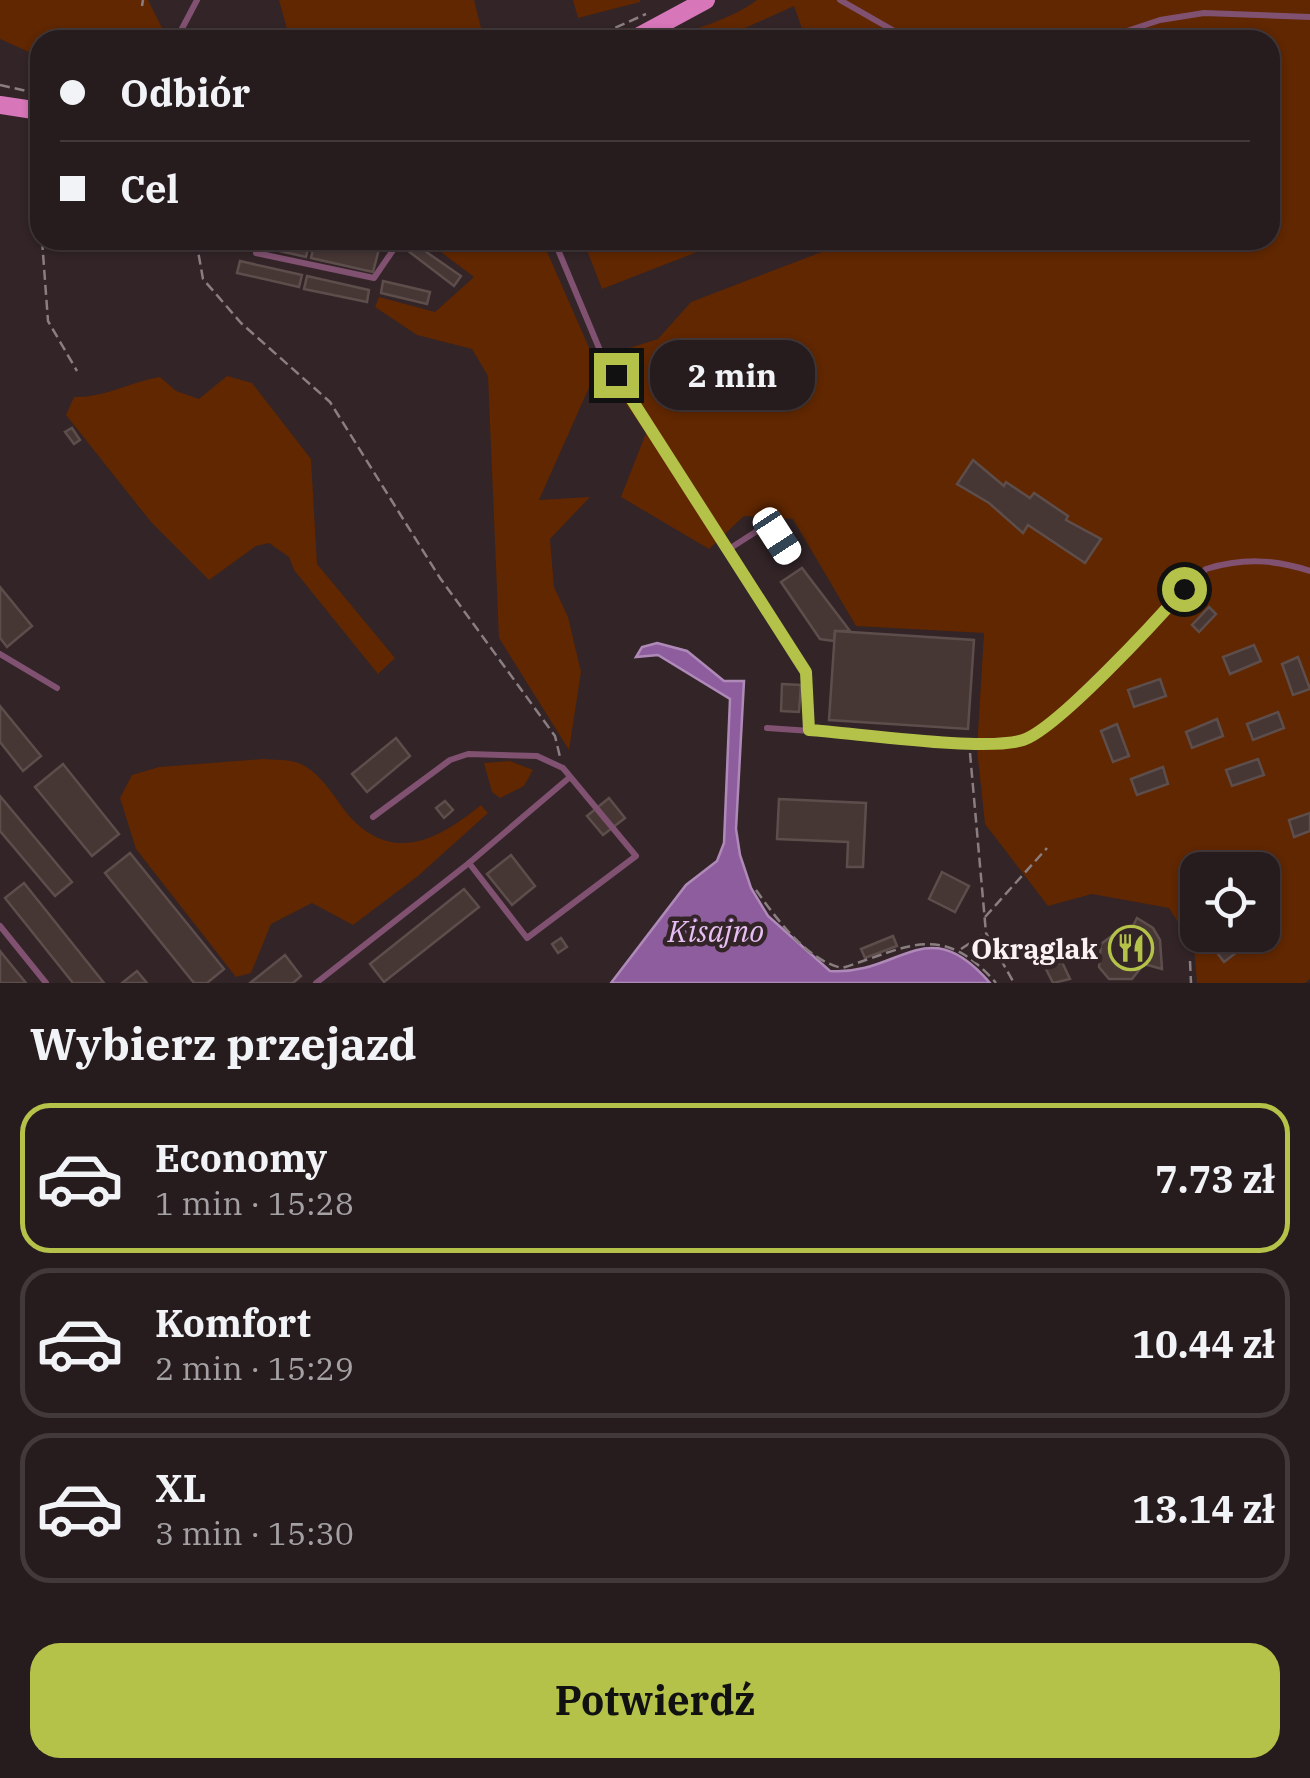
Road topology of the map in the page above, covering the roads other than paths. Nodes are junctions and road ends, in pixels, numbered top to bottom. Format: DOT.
graph roads {
  1 [pos="196,0"];
  2 [pos="706,0"];
  3 [pos="840,0"];
  4 [pos="1310,17"];
  5 [pos="181,30"];
  6 [pos="650,30"];
  7 [pos="892,30"];
  8 [pos="1130,30"];
  9 [pos="0,105"];
  10 [pos="30,109"];
  11 [pos="393,250"];
  12 [pos="558,250"];
  13 [pos="256,254"];
  14 [pos="729,548"];
  15 [pos="789,555"];
  16 [pos="1310,570"];
  17 [pos="0,654"];
  18 [pos="57,688"];
  19 [pos="767,728"];
  20 [pos="809,730"];
  21 [pos="570,777"];
  22 [pos="373,817"];
  23 [pos="469,863"];
  24 [pos="0,926"];
  25 [pos="46,983"];
  26 [pos="316,983"];
  1 -- 5 [label="lane"];
  2 -- 6 [label="main road"];
  3 -- 7 [label="lane"];
  4 -- 8 [label="lane"];
  9 -- 10 [label="main road"];
  11 -- 13 [label="lane"];
  12 -- 14 [label="lane"];
  14 -- 15 [label="lane"];
  14 -- 20 [label="lane"];
  16 -- 20 [label="lane"];
  17 -- 18 [label="lane"];
  19 -- 20 [label="lane"];
  21 -- 22 [label="lane"];
  21 -- 23 [label="lane"];
  21 -- 23 [label="lane"];
  23 -- 26 [label="lane"];
  24 -- 25 [label="lane"];
}
